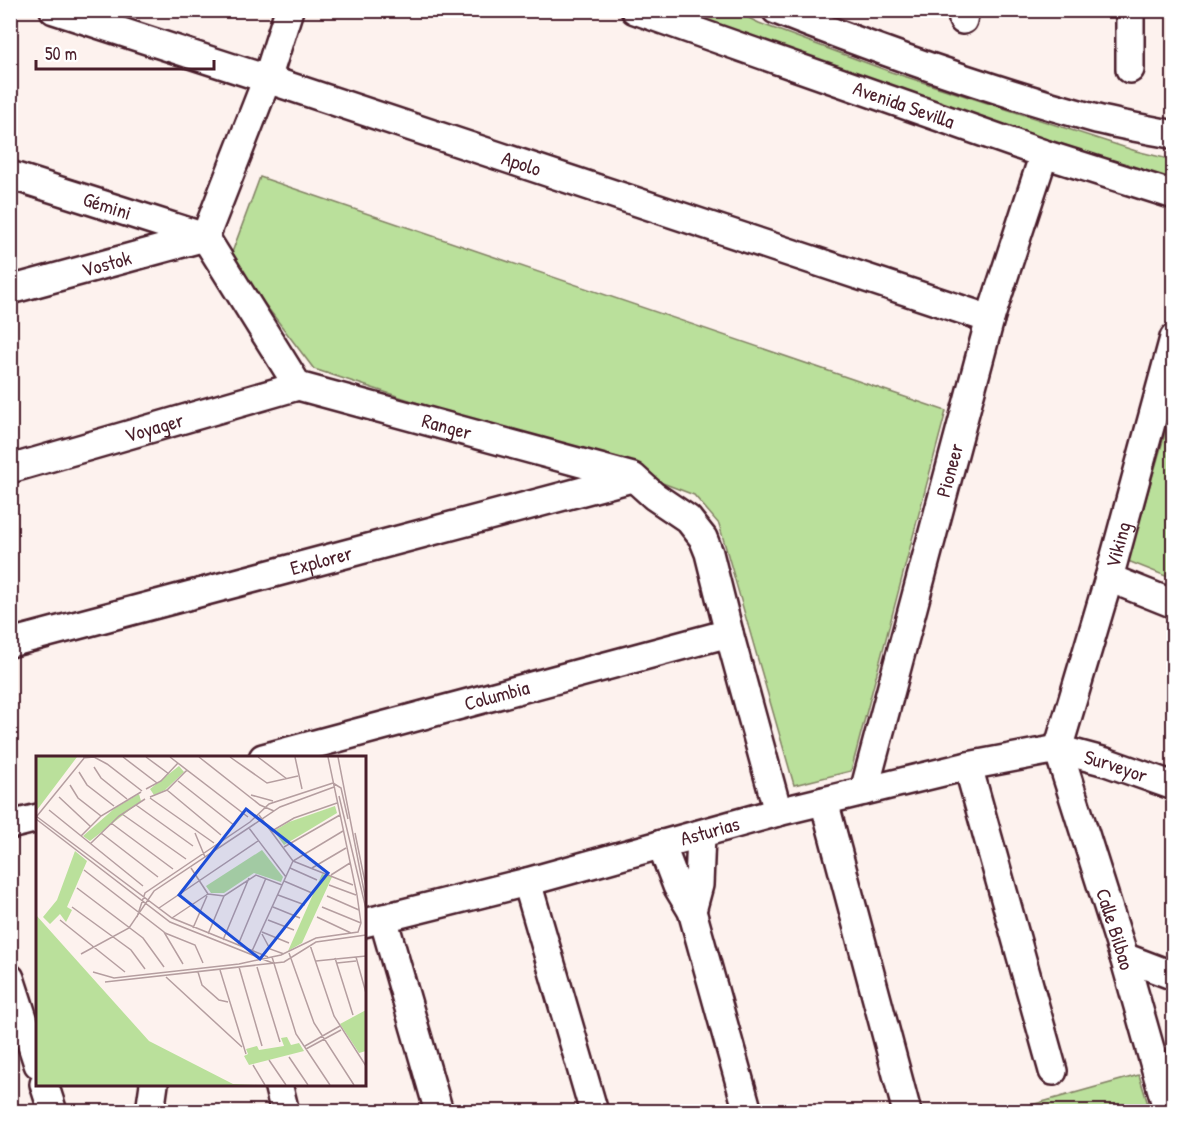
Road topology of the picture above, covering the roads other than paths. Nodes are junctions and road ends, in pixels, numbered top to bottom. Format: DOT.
graph roads {
  1 [pos="54,10"];
  2 [pos="289,10"];
  3 [pos="776,10"];
  4 [pos="1130,10"];
  5 [pos="644,12"];
  6 [pos="1130,69"];
  7 [pos="267,78"];
  8 [pos="1173,135"];
  9 [pos="1044,154"];
  10 [pos="10,175"];
  11 [pos="1173,195"];
  12 [pos="205,237"];
  13 [pos="10,290"];
  14 [pos="990,319"];
  15 [pos="1173,338"];
  16 [pos="1169,370"];
  17 [pos="298,386"];
  18 [pos="10,469"];
  19 [pos="633,477"];
  20 [pos="1109,578"];
  21 [pos="1173,604"];
  22 [pos="729,633"];
  23 [pos="10,643"];
  24 [pos="1058,749"];
  25 [pos="270,756"];
  26 [pos="968,766"];
  27 [pos="1173,786"];
  28 [pos="864,791"];
  29 [pos="824,801"];
  30 [pos="778,813"];
  31 [pos="36,818"];
  32 [pos="10,825"];
  33 [pos="701,834"];
  34 [pos="661,844"];
  35 [pos="527,882"];
  36 [pos="692,911"];
  37 [pos="374,920"];
  38 [pos="1124,957"];
  39 [pos="1173,976"];
  40 [pos="22,990"];
  41 [pos="36,1055"];
  42 [pos="1053,1071"];
  43 [pos="45,1086"];
  44 [pos="154,1086"];
  45 [pos="278,1086"];
  46 [pos="53,1112"];
  47 [pos="150,1112"];
  48 [pos="285,1112"];
  49 [pos="439,1112"];
  50 [pos="594,1112"];
  51 [pos="748,1112"];
  52 [pos="907,1112"];
  53 [pos="1168,1112"];
  1 -- 7 [label="street, Apolo"];
  2 -- 7 [label="street"];
  3 -- 8 [label="street"];
  4 -- 6 [label="street"];
  5 -- 9 [label="street, Avenida Sevilla"];
  7 -- 12 [label="street"];
  7 -- 14 [label="street, Apolo"];
  9 -- 11 [label="street, Avenida Sevilla"];
  9 -- 14 [label="street, Pioneer"];
  10 -- 12 [label="street, Gémini"];
  12 -- 13 [label="street, Vostok"];
  12 -- 17 [label="street"];
  14 -- 28 [label="street, Pioneer"];
  15 -- 16 [label="street, Viking"];
  16 -- 20 [label="street, Viking"];
  17 -- 18 [label="street, Voyager"];
  17 -- 19 [label="street, Ranger"];
  19 -- 22 [label="street, Ranger"];
  19 -- 23 [label="street, Explorer"];
  20 -- 21 [label="street"];
  20 -- 24 [label="street, Viking"];
  22 -- 25 [label="street, Columbia"];
  22 -- 30 [label="street, Ranger"];
  24 -- 26 [label="street, Asturias"];
  24 -- 27 [label="street, Surveyor"];
  24 -- 38 [label="street, Calle Bilbao"];
  26 -- 28 [label="street, Asturias"];
  26 -- 42 [label="street"];
  28 -- 29 [label="street, Asturias"];
  29 -- 30 [label="street, Asturias"];
  29 -- 52 [label="street"];
  30 -- 33 [label="street, Asturias"];
  31 -- 32 [label="street"];
  33 -- 34 [label="street, Asturias"];
  33 -- 36 [label="street"];
  34 -- 35 [label="street, Asturias"];
  34 -- 36 [label="street"];
  35 -- 37 [label="street, Asturias"];
  35 -- 50 [label="street"];
  36 -- 51 [label="street"];
  37 -- 49 [label="street"];
  38 -- 39 [label="street"];
  38 -- 53 [label="street, Calle Bilbao"];
  40 -- 41 [label="street"];
  43 -- 46 [label="street"];
  44 -- 47 [label="street"];
  45 -- 48 [label="street"];
}
